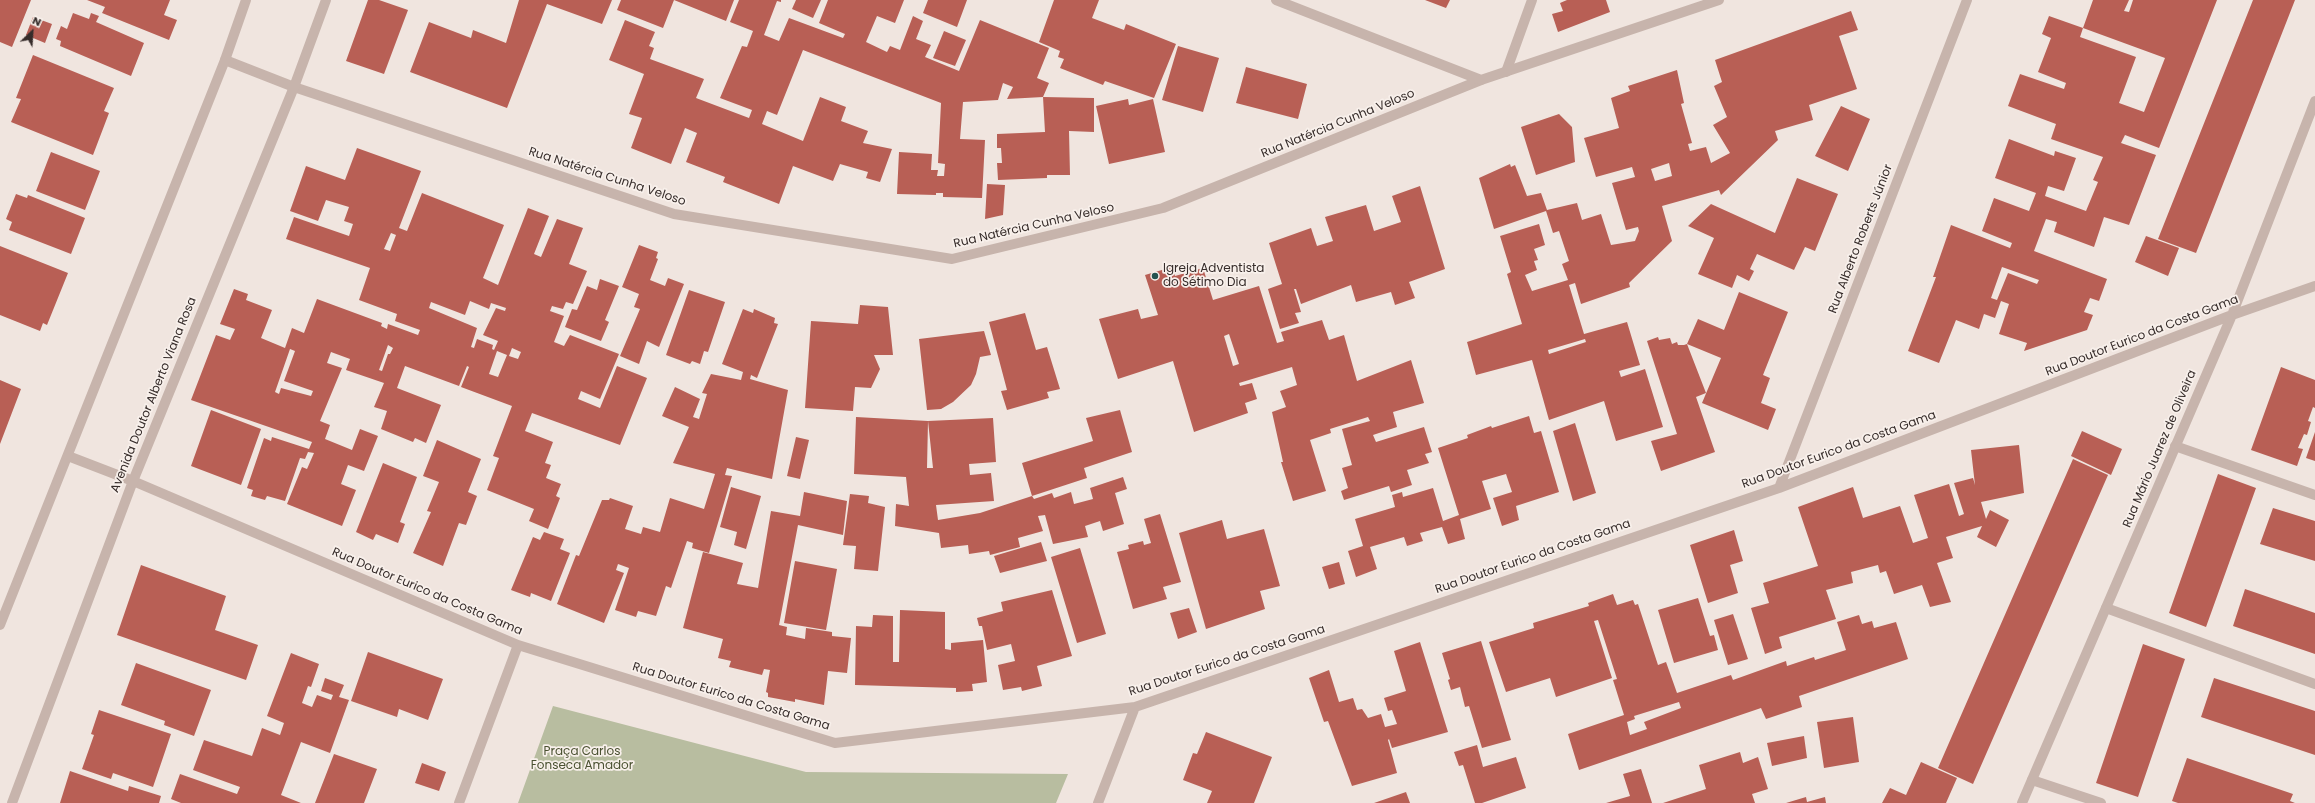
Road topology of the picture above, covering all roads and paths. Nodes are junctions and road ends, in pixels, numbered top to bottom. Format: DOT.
graph roads {
  1 [pos="246,0"];
  2 [pos="326,0"];
  3 [pos="1276,0"];
  4 [pos="1532,0"];
  5 [pos="1719,0"];
  6 [pos="1967,0"];
  7 [pos="224,60"];
  8 [pos="1506,72"];
  9 [pos="1481,80"];
  10 [pos="294,87"];
  11 [pos="2315,101"];
  12 [pos="2315,286"];
  13 [pos="2232,315"];
  14 [pos="2175,446"];
  15 [pos="68,456"];
  16 [pos="133,481"];
  17 [pos="1779,488"];
  18 [pos="2315,495"];
  19 [pos="2106,608"];
  20 [pos="0,625"];
  21 [pos="518,645"];
  22 [pos="2315,684"];
  23 [pos="1136,707"];
  24 [pos="2032,780"];
  25 [pos="12,803"];
  26 [pos="459,803"];
  27 [pos="1098,803"];
  28 [pos="2022,803"];
  29 [pos="2101,803"];
  1 -- 7 [label="street"];
  2 -- 10 [label="street, Avenida Doutor Alberto Viana Rosa"];
  3 -- 9 [label="street"];
  4 -- 8 [label="street"];
  5 -- 8 [label="street, Rua Natércia Cunha Veloso"];
  6 -- 17 [label="street, Rua Alberto Roberts Júnior"];
  7 -- 10 [label="street, Rua Natércia Cunha Veloso"];
  7 -- 15 [label="street"];
  8 -- 9 [label="street, Rua Natércia Cunha Veloso"];
  9 -- 10 [label="street, Rua Natércia Cunha Veloso"];
  10 -- 16 [label="street, Avenida Doutor Alberto Viana Rosa"];
  11 -- 13 [label="street, Rua Mário Juarez de Oliveira"];
  12 -- 13 [label="street, Rua Doutor Eurico da Costa Gama"];
  13 -- 14 [label="street, Rua Mário Juarez de Oliveira"];
  13 -- 17 [label="street, Rua Doutor Eurico da Costa Gama"];
  14 -- 18 [label="street"];
  14 -- 19 [label="street, Rua Mário Juarez de Oliveira"];
  15 -- 16 [label="street, Rua Doutor Eurico da Costa Gama"];
  15 -- 20 [label="street"];
  16 -- 21 [label="street, Rua Doutor Eurico da Costa Gama"];
  16 -- 25 [label="street, Avenida Doutor Alberto Viana Rosa"];
  17 -- 23 [label="street, Rua Doutor Eurico da Costa Gama"];
  19 -- 22 [label="street"];
  19 -- 24 [label="street, Rua Mário Juarez de Oliveira"];
  21 -- 23 [label="street, Rua Doutor Eurico da Costa Gama"];
  21 -- 26 [label="street"];
  23 -- 27 [label="street"];
  24 -- 28 [label="street, Rua Mário Juarez de Oliveira"];
  24 -- 29 [label="street"];
}
